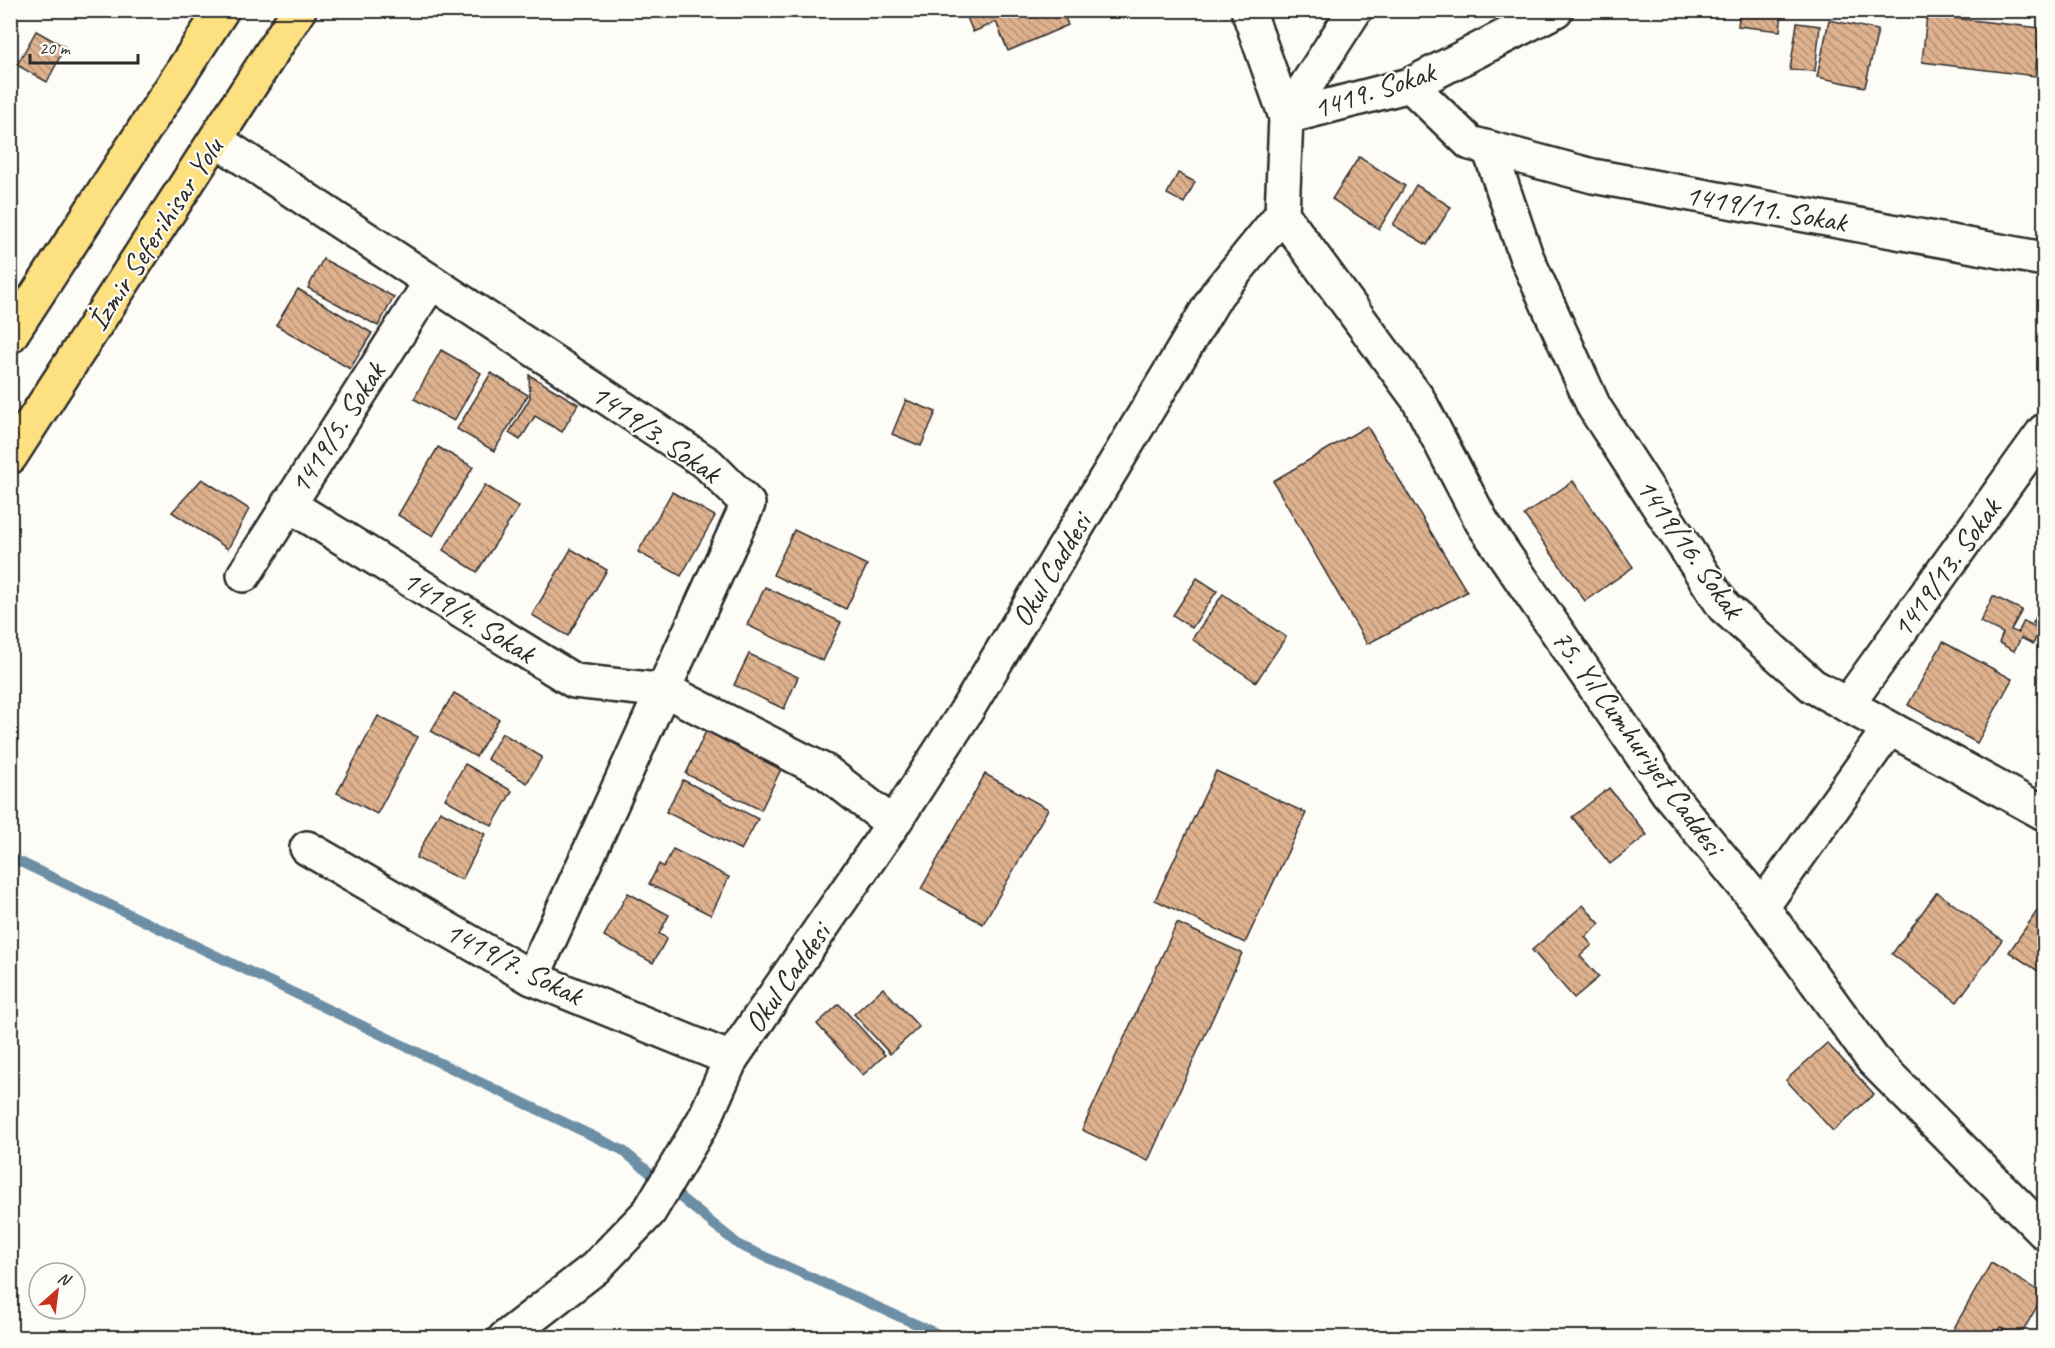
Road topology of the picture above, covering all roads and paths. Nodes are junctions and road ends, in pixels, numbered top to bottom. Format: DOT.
graph roads {
  1 [pos="222,10"];
  2 [pos="299,10"];
  3 [pos="1248,10"];
  4 [pos="1355,10"];
  5 [pos="1556,10"];
  6 [pos="1410,85"];
  7 [pos="1286,117"];
  8 [pos="216,140"];
  9 [pos="1489,148"];
  10 [pos="1282,214"];
  11 [pos="2044,259"];
  12 [pos="431,282"];
  13 [pos="10,336"];
  14 [pos="2044,431"];
  15 [pos="10,457"];
  16 [pos="288,504"];
  17 [pos="244,575"];
  18 [pos="662,691"];
  19 [pos="1847,705"];
  20 [pos="1889,729"];
  21 [pos="2044,813"];
  22 [pos="893,824"];
  23 [pos="307,849"];
  24 [pos="1762,907"];
  25 [pos="532,978"];
  26 [pos="731,1059"];
  27 [pos="2044,1232"];
  28 [pos="505,1338"];
  1 -- 13 [label="main road"];
  2 -- 8 [label="main road, İzmir Seferihisar Yolu"];
  3 -- 7 [label="street"];
  4 -- 7 [label="street"];
  5 -- 6 [label="street, 1419. Sokak"];
  6 -- 7 [label="street, 1419. Sokak"];
  6 -- 9 [label="street, 1419/11. Sokak"];
  7 -- 10 [label="street"];
  8 -- 12 [label="street, 1419/3. Sokak"];
  8 -- 15 [label="main road, İzmir Seferihisar Yolu"];
  9 -- 11 [label="street, 1419/11. Sokak"];
  9 -- 19 [label="street, 1419/16. Sokak"];
  10 -- 22 [label="street, Okul Caddesi"];
  10 -- 24 [label="street, 75. Yıl Cumhuriyet Caddesi"];
  12 -- 16 [label="street, 1419/5. Sokak"];
  12 -- 18 [label="street, 1419/3. Sokak"];
  14 -- 19 [label="street, 1419/13. Sokak"];
  16 -- 17 [label="street, 1419/5. Sokak"];
  16 -- 18 [label="street, 1419/4. Sokak"];
  18 -- 22 [label="street, 1419/4. Sokak"];
  18 -- 25 [label="street, 1419/3. Sokak"];
  19 -- 20 [label="street, 1419/16. Sokak"];
  20 -- 21 [label="street, 1419/16. Sokak"];
  20 -- 24 [label="street"];
  22 -- 26 [label="street, Okul Caddesi"];
  23 -- 25 [label="street, 1419/7. Sokak"];
  24 -- 27 [label="street, 75. Yıl Cumhuriyet Caddesi"];
  25 -- 26 [label="street, 1419/7. Sokak"];
  26 -- 28 [label="street, Okul Caddesi"];
}
